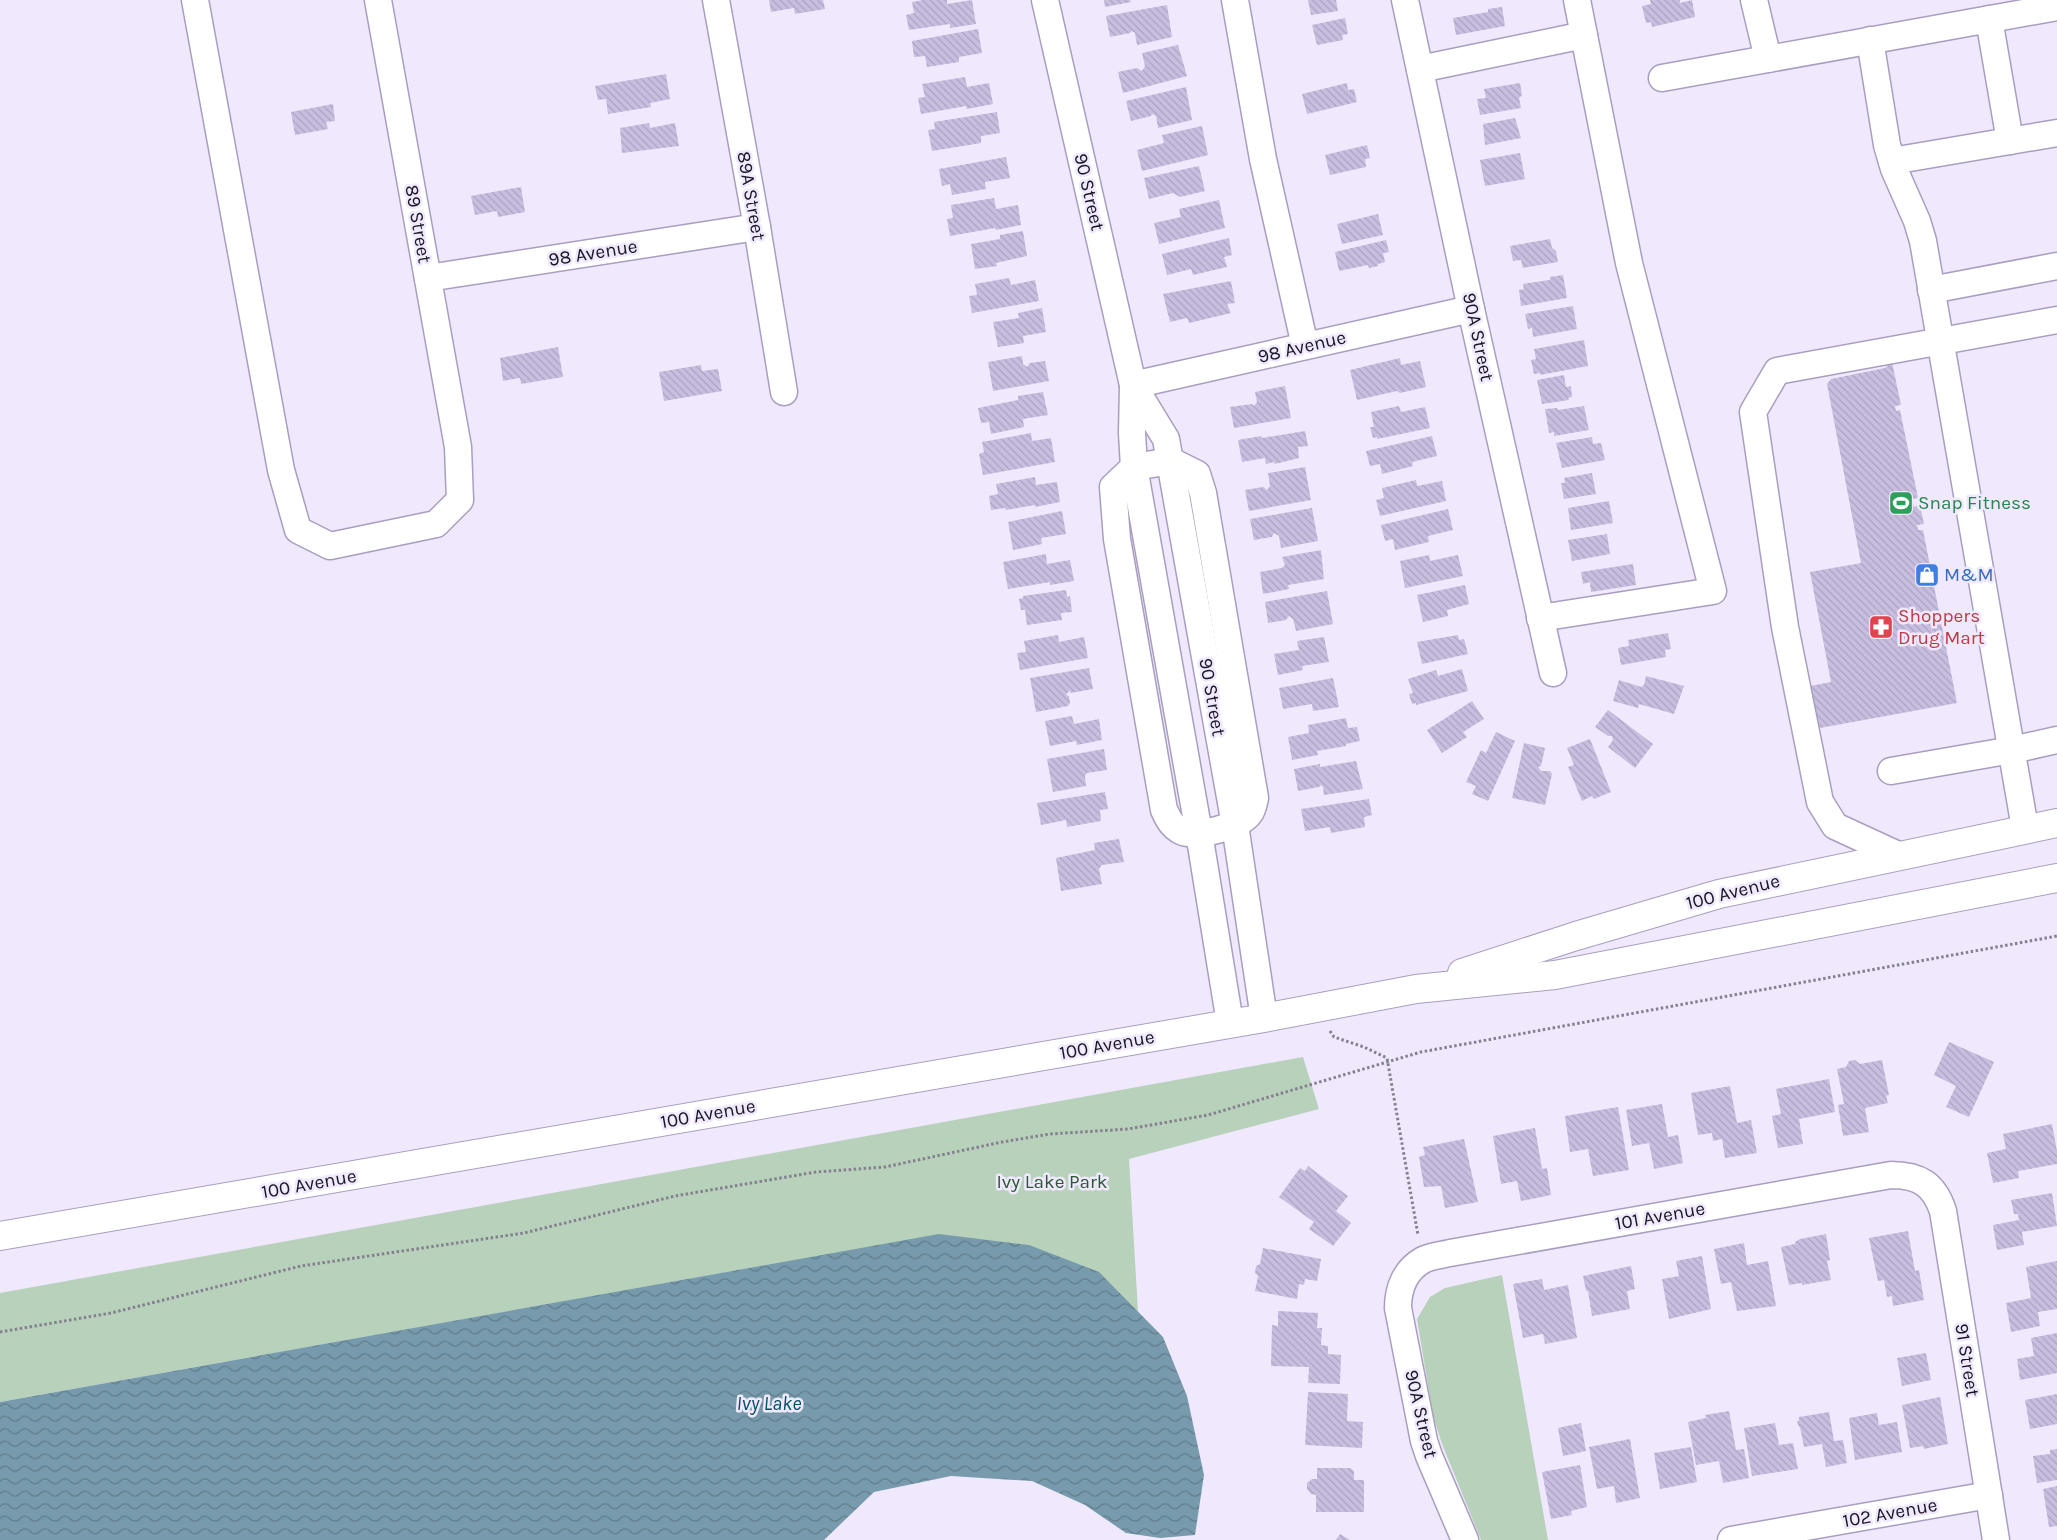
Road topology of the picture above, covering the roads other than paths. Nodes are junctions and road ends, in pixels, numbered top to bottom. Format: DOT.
graph roads {
  1 [pos="196,0"];
  2 [pos="378,0"];
  3 [pos="716,0"];
  4 [pos="1045,0"];
  5 [pos="1235,0"];
  6 [pos="1405,0"];
  7 [pos="1577,0"];
  8 [pos="1754,0"];
  9 [pos="2057,7"];
  10 [pos="1989,19"];
  11 [pos="1584,35"];
  12 [pos="1870,40"];
  13 [pos="1768,59"];
  14 [pos="1420,69"];
  15 [pos="1662,78"];
  16 [pos="2057,133"];
  17 [pos="2010,141"];
  18 [pos="1892,161"];
  19 [pos="757,227"];
  20 [pos="2057,266"];
  21 [pos="428,278"];
  22 [pos="1931,290"];
  23 [pos="1471,309"];
  24 [pos="2057,320"];
  25 [pos="1939,340"];
  26 [pos="1305,346"];
  27 [pos="1133,385"];
  28 [pos="784,392"];
  29 [pos="1171,461"];
  30 [pos="1134,466"];
  31 [pos="1540,618"];
  32 [pos="1553,673"];
  33 [pos="2057,740"];
  34 [pos="2012,750"];
  35 [pos="1891,771"];
  36 [pos="2057,823"];
  37 [pos="1235,825"];
  38 [pos="2025,828"];
  39 [pos="1199,833"];
  40 [pos="1898,855"];
  41 [pos="2057,878"];
  42 [pos="1416,989"];
  43 [pos="1264,1018"];
  44 [pos="1230,1023"];
  45 [pos="1926,1185"];
  46 [pos="0,1236"];
  47 [pos="1402,1282"];
  48 [pos="1989,1495"];
  49 [pos="1465,1540"];
  50 [pos="1731,1540"];
  51 [pos="1996,1540"];
  1 -- 21 [label="street, 89 Street"];
  2 -- 21 [label="street, 89 Street"];
  3 -- 19 [label="street, 89A Street"];
  4 -- 27 [label="street, 90 Street"];
  5 -- 26 [label="street"];
  6 -- 14 [label="street, 90A Street"];
  7 -- 11 [label="street"];
  8 -- 13 [label="street"];
  9 -- 10 [label="street"];
  10 -- 12 [label="street"];
  10 -- 17 [label="street"];
  11 -- 14 [label="street"];
  11 -- 31 [label="street"];
  12 -- 13 [label="street"];
  12 -- 18 [label="street"];
  13 -- 15 [label="street"];
  14 -- 23 [label="street, 90A Street"];
  16 -- 17 [label="street"];
  17 -- 18 [label="street"];
  18 -- 22 [label="street"];
  19 -- 21 [label="street, 98 Avenue"];
  19 -- 28 [label="street, 89A Street"];
  20 -- 22 [label="street"];
  22 -- 25 [label="street"];
  23 -- 26 [label="street, 98 Avenue"];
  23 -- 31 [label="street, 90A Street"];
  24 -- 25 [label="street"];
  25 -- 34 [label="street"];
  25 -- 40 [label="street"];
  26 -- 27 [label="street, 98 Avenue"];
  27 -- 29 [label="street, 90 Street"];
  27 -- 30 [label="street, 90 Street"];
  29 -- 30 [label="street"];
  29 -- 37 [label="street"];
  30 -- 39 [label="street"];
  31 -- 32 [label="street, 90A Street"];
  33 -- 34 [label="street"];
  34 -- 35 [label="street"];
  34 -- 38 [label="street"];
  36 -- 38 [label="main road, 100 Avenue"];
  37 -- 39 [label="street"];
  37 -- 43 [label="street"];
  38 -- 40 [label="main road, 100 Avenue"];
  39 -- 44 [label="street"];
  40 -- 42 [label="main road, 100 Avenue"];
  41 -- 42 [label="main road, 100 Avenue"];
  42 -- 43 [label="main road, 100 Avenue"];
  43 -- 44 [label="main road, 100 Avenue"];
  44 -- 46 [label="main road, 100 Avenue"];
  45 -- 47 [label="street, 101 Avenue"];
  45 -- 48 [label="street, 91 Street"];
  47 -- 49 [label="street, 90A Street"];
  48 -- 50 [label="street, 102 Avenue"];
  48 -- 51 [label="street, 91 Street"];
}
